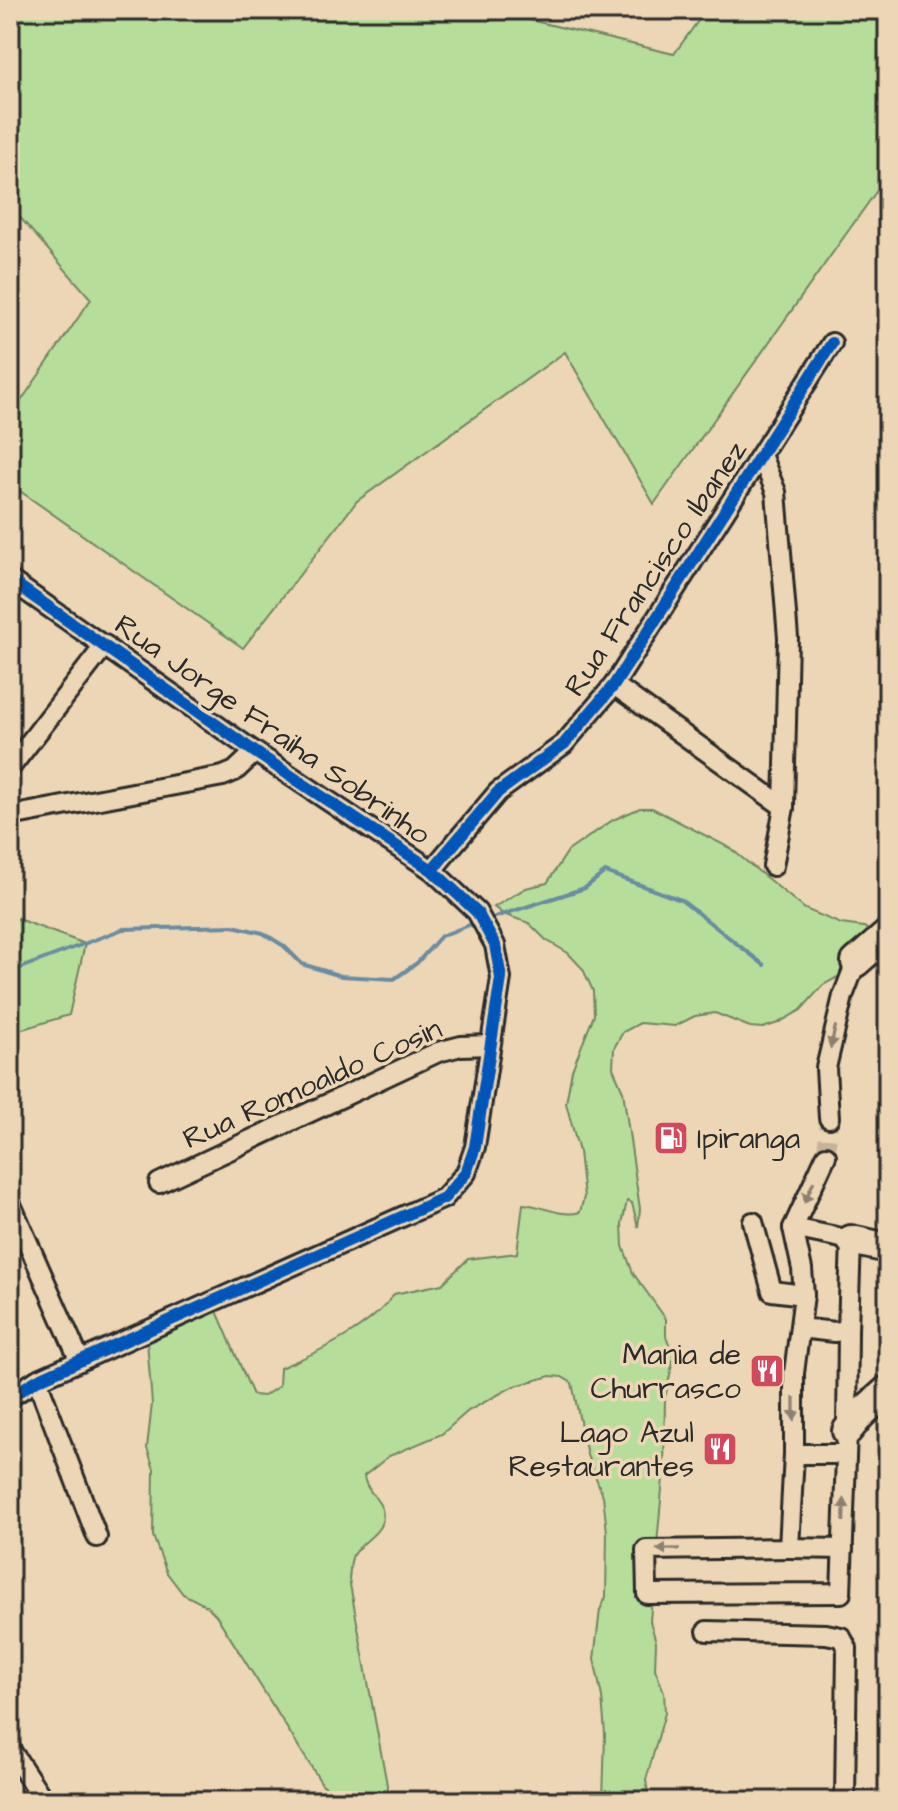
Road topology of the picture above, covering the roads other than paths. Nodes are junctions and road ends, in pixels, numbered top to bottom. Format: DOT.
graph roads {
  1 [pos="832,343"];
  2 [pos="761,455"];
  3 [pos="10,580"];
  4 [pos="105,645"];
  5 [pos="614,685"];
  6 [pos="255,752"];
  7 [pos="10,768"];
  8 [pos="784,807"];
  9 [pos="10,816"];
  10 [pos="773,866"];
  11 [pos="432,870"];
  12 [pos="888,934"];
  13 [pos="856,962"];
  14 [pos="490,1045"];
  15 [pos="829,1118"];
  16 [pos="826,1156"];
  17 [pos="159,1183"];
  18 [pos="10,1202"];
  19 [pos="753,1222"];
  20 [pos="793,1228"];
  21 [pos="851,1240"];
  22 [pos="888,1248"];
  23 [pos="804,1295"];
  24 [pos="800,1328"];
  25 [pos="848,1330"];
  26 [pos="80,1361"];
  27 [pos="37,1380"];
  28 [pos="10,1381"];
  29 [pos="888,1390"];
  30 [pos="10,1397"];
  31 [pos="847,1442"];
  32 [pos="794,1454"];
  33 [pos="97,1537"];
  34 [pos="789,1548"];
  35 [pos="843,1549"];
  36 [pos="707,1631"];
  37 [pos="10,1749"];
  38 [pos="44,1801"];
  39 [pos="845,1801"];
  1 -- 2 [label="street, Rua Francisco Ibanez"];
  2 -- 5 [label="street, Rua Francisco Ibanez"];
  2 -- 8 [label="street"];
  3 -- 4 [label="street, Rua Jorge Fraiha Sobrinho"];
  4 -- 6 [label="street, Rua Jorge Fraiha Sobrinho"];
  4 -- 7 [label="street"];
  5 -- 8 [label="street"];
  5 -- 11 [label="street, Rua Francisco Ibanez"];
  6 -- 9 [label="street"];
  6 -- 11 [label="street, Rua Jorge Fraiha Sobrinho"];
  8 -- 10 [label="street"];
  11 -- 14 [label="street, Rua Jorge Fraiha Sobrinho"];
  12 -- 13 [label="highway"];
  13 -- 15 [label="street, one-way"];
  14 -- 17 [label="street, Rua Romoaldo Cosin"];
  14 -- 26 [label="street, Rua Jorge Fraiha Sobrinho"];
  16 -- 20 [label="street, one-way"];
  18 -- 26 [label="street"];
  19 -- 23 [label="street"];
  20 -- 21 [label="street"];
  20 -- 23 [label="street"];
  21 -- 22 [label="highway"];
  21 -- 25 [label="street"];
  23 -- 24 [label="street"];
  24 -- 25 [label="street"];
  24 -- 32 [label="street, one-way"];
  25 -- 31 [label="street"];
  26 -- 27 [label="street, Rua Jorge Fraiha Sobrinho"];
  27 -- 28 [label="street"];
  27 -- 30 [label="street"];
  27 -- 33 [label="street"];
  29 -- 31 [label="highway"];
  31 -- 32 [label="street"];
  35 -- 31 [label="street, one-way"];
  32 -- 34 [label="street"];
  34 -- 35 [label="street"];
  34 -- 35 [label="street, one-way"];
  36 -- 39 [label="street"];
  37 -- 38 [label="street"];
}
